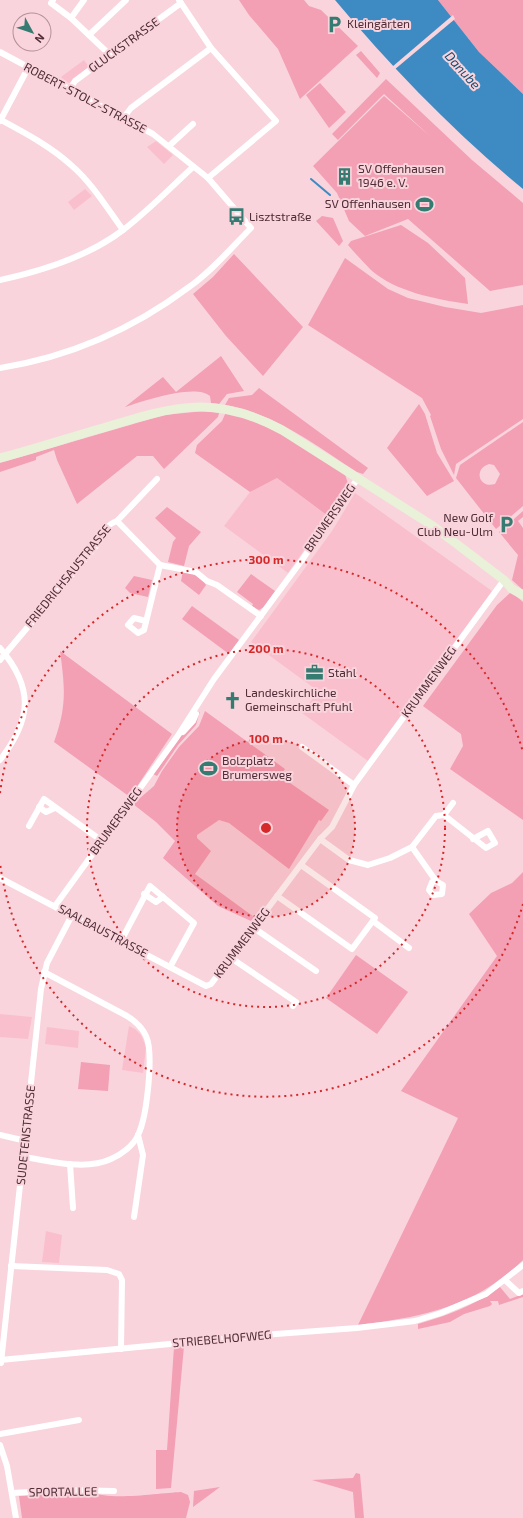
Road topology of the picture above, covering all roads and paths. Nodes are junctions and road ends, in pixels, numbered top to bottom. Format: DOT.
graph roads {
  1 [pos="84,0"];
  2 [pos="126,0"];
  3 [pos="52,1"];
  4 [pos="180,2"];
  5 [pos="71,18"];
  6 [pos="89,35"];
  7 [pos="211,48"];
  8 [pos="0,52"];
  9 [pos="110,55"];
  10 [pos="28,68"];
  11 [pos="70,89"];
  12 [pos="124,117"];
  13 [pos="0,121"];
  14 [pos="193,124"];
  15 [pos="169,146"];
  16 [pos="193,167"];
  17 [pos="208,178"];
  18 [pos="123,230"];
  19 [pos="0,280"];
  20 [pos="0,368"];
  21 [pos="0,458"];
  22 [pos="358,478"];
  23 [pos="157,479"];
  24 [pos="117,521"];
  25 [pos="160,565"];
  26 [pos="504,580"];
  27 [pos="523,594"];
  28 [pos="261,616"];
  29 [pos="146,621"];
  30 [pos="0,648"];
  31 [pos="5,654"];
  32 [pos="0,660"];
  33 [pos="302,747"];
  34 [pos="0,760"];
  35 [pos="354,785"];
  36 [pos="453,803"];
  37 [pos="39,808"];
  38 [pos="55,808"];
  39 [pos="444,815"];
  40 [pos="30,826"];
  41 [pos="320,839"];
  42 [pos="473,839"];
  43 [pos="102,841"];
  44 [pos="412,847"];
  45 [pos="301,865"];
  46 [pos="0,878"];
  47 [pos="436,881"];
  48 [pos="144,894"];
  49 [pos="277,896"];
  50 [pos="163,897"];
  51 [pos="55,906"];
  52 [pos="72,915"];
  53 [pos="373,921"];
  54 [pos="194,923"];
  55 [pos="254,928"];
  56 [pos="200,929"];
  57 [pos="120,941"];
  58 [pos="409,948"];
  59 [pos="231,958"];
  60 [pos="170,967"];
  61 [pos="316,971"];
  62 [pos="44,972"];
  63 [pos="206,986"];
  64 [pos="293,1006"];
  65 [pos="0,1135"];
  66 [pos="138,1135"];
  67 [pos="26,1142"];
  68 [pos="128,1148"];
  69 [pos="140,1149"];
  70 [pos="24,1157"];
  71 [pos="70,1164"];
  72 [pos="73,1208"];
  73 [pos="134,1217"];
  74 [pos="523,1265"];
  75 [pos="11,1266"];
  76 [pos="505,1280"];
  77 [pos="523,1291"];
  78 [pos="121,1349"];
  79 [pos="1,1362"];
  80 [pos="79,1420"];
  81 [pos="0,1434"];
  82 [pos="0,1445"];
  83 [pos="114,1491"];
  84 [pos="12,1493"];
  85 [pos="16,1518"];
  1 -- 5 [label="street"];
  2 -- 6 [label="street"];
  3 -- 5 [label="street"];
  4 -- 7 [label="street"];
  4 -- 9 [label="street, GLUCKSTRASSE"];
  5 -- 6 [label="street"];
  6 -- 9 [label="street"];
  7 -- 12 [label="street"];
  7 -- 17 [label="street"];
  8 -- 10 [label="street, ROBERT-STOLZ-STRASSE"];
  9 -- 11 [label="street, GLUCKSTRASSE"];
  10 -- 11 [label="street, ROBERT-STOLZ-STRASSE"];
  10 -- 13 [label="street"];
  11 -- 12 [label="street, ROBERT-STOLZ-STRASSE"];
  12 -- 15 [label="street, ROBERT-STOLZ-STRASSE"];
  13 -- 18 [label="street"];
  14 -- 15 [label="street"];
  15 -- 16 [label="street, ROBERT-STOLZ-STRASSE"];
  16 -- 17 [label="street, ROBERT-STOLZ-STRASSE"];
  16 -- 18 [label="street"];
  17 -- 20 [label="street, ROBERT-STOLZ-STRASSE"];
  18 -- 19 [label="street"];
  21 -- 22 [label="street"];
  22 -- 26 [label="street"];
  22 -- 28 [label="street, BRUMERSWEG"];
  23 -- 24 [label="street, FRIEDRICHSAUSTRASSE"];
  24 -- 25 [label="street"];
  24 -- 31 [label="street, FRIEDRICHSAUSTRASSE"];
  25 -- 28 [label="street"];
  25 -- 29 [label="street"];
  26 -- 27 [label="street"];
  26 -- 35 [label="street, KRUMMENWEG"];
  28 -- 43 [label="street, BRUMERSWEG"];
  30 -- 31 [label="street"];
  31 -- 32 [label="street, FRIEDRICHSAUSTRASSE"];
  31 -- 34 [label="street"];
  33 -- 35 [label="street"];
  35 -- 41 [label="street, KRUMMENWEG"];
  36 -- 39 [label="street"];
  37 -- 38 [label="street"];
  37 -- 38 [label="street"];
  37 -- 40 [label="street"];
  38 -- 43 [label="street"];
  39 -- 42 [label="street"];
  39 -- 44 [label="street"];
  41 -- 44 [label="street"];
  41 -- 45 [label="street, KRUMMENWEG"];
  43 -- 51 [label="street, BRUMERSWEG"];
  44 -- 47 [label="street"];
  45 -- 49 [label="street, KRUMMENWEG"];
  45 -- 53 [label="street"];
  46 -- 51 [label="street, SAALBAUSTRASSE"];
  48 -- 50 [label="street"];
  48 -- 50 [label="street"];
  48 -- 57 [label="street"];
  49 -- 53 [label="street"];
  49 -- 55 [label="street, KRUMMENWEG"];
  50 -- 54 [label="street"];
  51 -- 52 [label="street, SAALBAUSTRASSE"];
  52 -- 57 [label="street, SAALBAUSTRASSE"];
  52 -- 62 [label="street, SUDETENSTRASSE"];
  53 -- 58 [label="street"];
  54 -- 56 [label="street"];
  54 -- 60 [label="street"];
  55 -- 59 [label="street, KRUMMENWEG"];
  55 -- 61 [label="street"];
  57 -- 60 [label="street, SAALBAUSTRASSE"];
  59 -- 63 [label="street, KRUMMENWEG"];
  59 -- 64 [label="street"];
  60 -- 63 [label="street, SAALBAUSTRASSE"];
  62 -- 66 [label="street"];
  62 -- 67 [label="street, SUDETENSTRASSE"];
  65 -- 67 [label="street"];
  66 -- 68 [label="street"];
  66 -- 69 [label="street"];
  67 -- 70 [label="street, SUDETENSTRASSE"];
  68 -- 69 [label="street"];
  68 -- 71 [label="street"];
  69 -- 73 [label="street"];
  70 -- 71 [label="street"];
  70 -- 75 [label="street, SUDETENSTRASSE"];
  71 -- 72 [label="street"];
  74 -- 76 [label="street, STRIEBELHOFWEG"];
  75 -- 78 [label="street"];
  75 -- 79 [label="street, SUDETENSTRASSE"];
  76 -- 77 [label="street"];
  76 -- 78 [label="street, STRIEBELHOFWEG"];
  78 -- 79 [label="street, STRIEBELHOFWEG"];
  80 -- 81 [label="street"];
  82 -- 84 [label="street"];
  83 -- 84 [label="street, SPORTALLEE"];
  84 -- 85 [label="street"];
}
